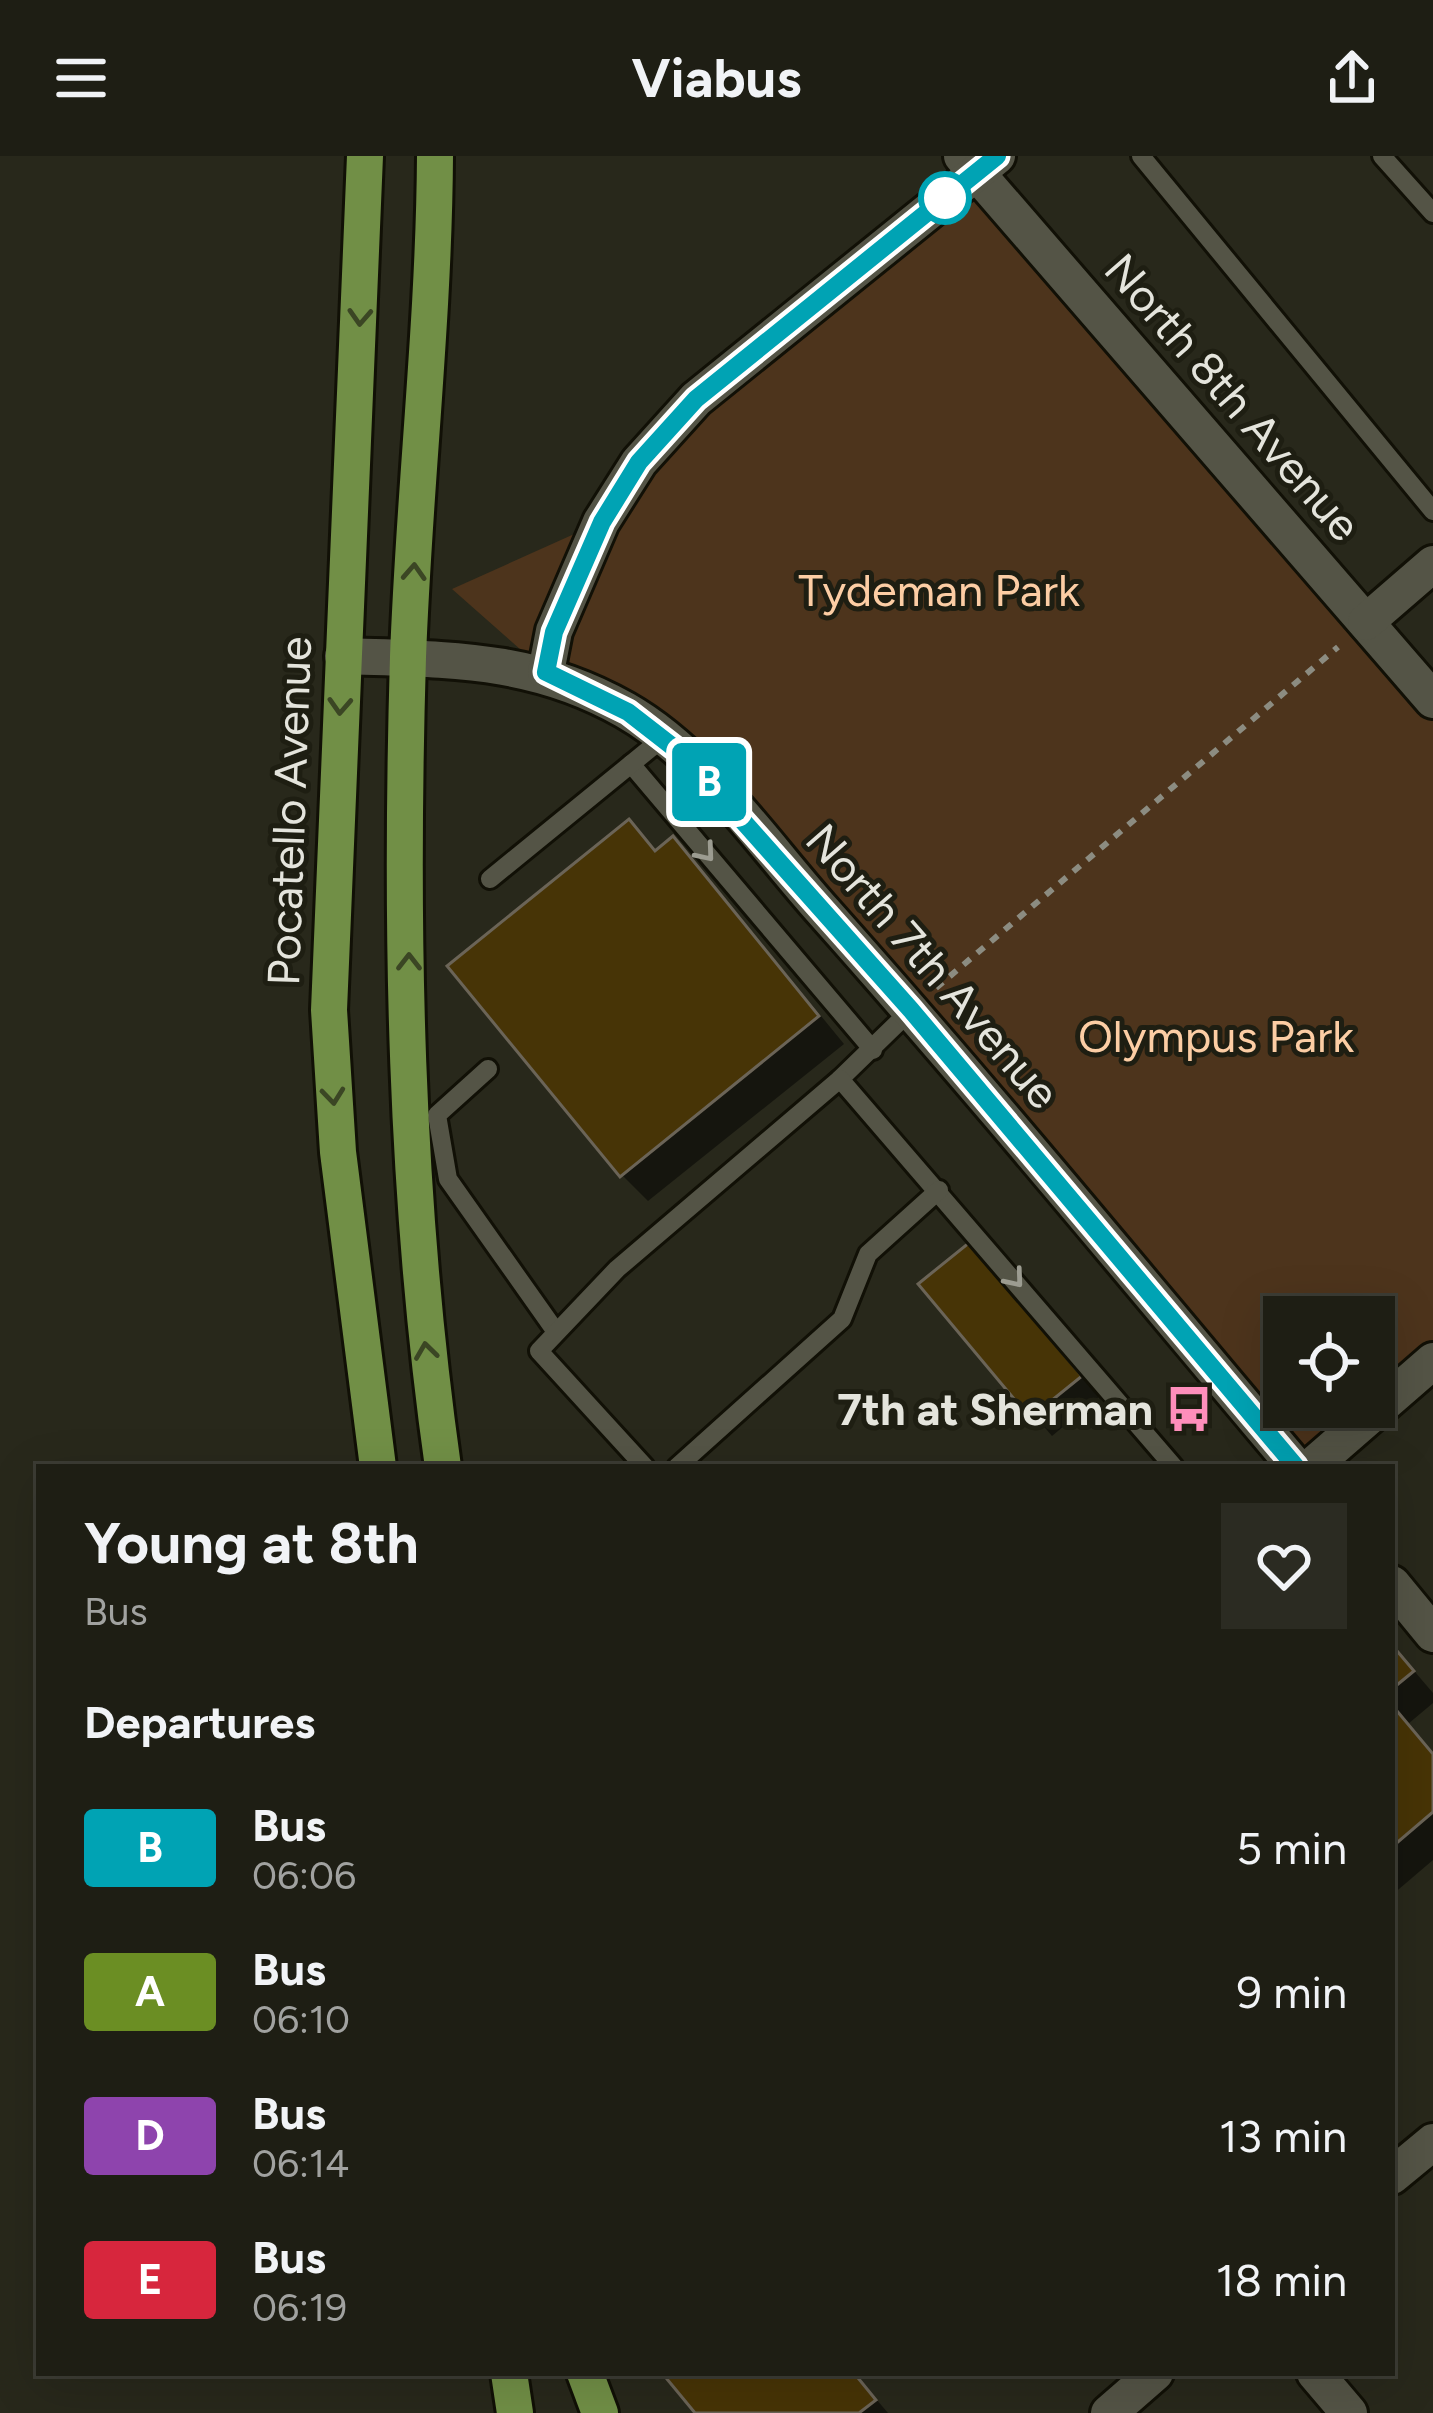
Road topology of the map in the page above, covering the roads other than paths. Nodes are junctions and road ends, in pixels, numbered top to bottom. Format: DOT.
graph roads {
  1 [pos="356,156"];
  2 [pos="365,156"];
  3 [pos="435,156"];
  4 [pos="1141,156"];
  5 [pos="1382,156"];
  6 [pos="978,162"];
  7 [pos="366,200"];
  8 [pos="1433,213"];
  9 [pos="1433,511"];
  10 [pos="1433,564"];
  11 [pos="1366,622"];
  12 [pos="343,656"];
  13 [pos="408,658"];
  14 [pos="546,672"];
  15 [pos="1433,700"];
  16 [pos="662,738"];
  17 [pos="631,764"];
  18 [pos="490,879"];
  19 [pos="911,1010"];
  20 [pos="872,1050"];
  21 [pos="488,1069"];
  22 [pos="839,1079"];
  23 [pos="939,1190"];
  24 [pos="554,1329"];
  25 [pos="1433,1361"];
  26 [pos="378,1464"];
  27 [pos="443,1464"];
  28 [pos="642,1464"];
  29 [pos="679,1464"];
  30 [pos="1171,1464"];
  31 [pos="1293,1464"];
  32 [pos="1314,1464"];
  33 [pos="1395,1588"];
  34 [pos="1433,1634"];
  35 [pos="1433,2142"];
  36 [pos="1395,2174"];
  37 [pos="509,2376"];
  38 [pos="586,2376"];
  39 [pos="1152,2376"];
  40 [pos="1318,2376"];
  41 [pos="514,2413"];
  42 [pos="600,2413"];
  43 [pos="1109,2413"];
  44 [pos="1349,2413"];
  1 -- 7 [label="main road"];
  2 -- 7 [label="main road, Pocatello Avenue"];
  13 -- 3 [label="main road, one-way"];
  4 -- 9 [label="lane"];
  5 -- 8 [label="lane"];
  6 -- 11 [label="street, North 8th Avenue"];
  6 -- 14 [label="street"];
  7 -- 12 [label="main road, Pocatello Avenue, one-way"];
  10 -- 11 [label="street"];
  11 -- 15 [label="street, North 8th Avenue"];
  12 -- 13 [label="street, North 7th Avenue"];
  12 -- 26 [label="main road, Pocatello Avenue, one-way"];
  13 -- 14 [label="street, North 7th Avenue"];
  27 -- 13 [label="main road, one-way"];
  14 -- 16 [label="street, North 7th Avenue"];
  16 -- 17 [label="lane"];
  16 -- 19 [label="street, North 7th Avenue"];
  17 -- 18 [label="lane"];
  17 -- 20 [label="lane, one-way"];
  19 -- 20 [label="lane"];
  19 -- 31 [label="street, North 7th Avenue"];
  20 -- 22 [label="lane"];
  21 -- 24 [label="lane"];
  22 -- 23 [label="lane"];
  22 -- 24 [label="lane"];
  23 -- 29 [label="lane"];
  23 -- 30 [label="lane, one-way"];
  24 -- 28 [label="lane"];
  25 -- 32 [label="street"];
  33 -- 34 [label="street"];
  35 -- 36 [label="street"];
  37 -- 41 [label="main road"];
  38 -- 42 [label="main road"];
  39 -- 43 [label="street"];
  40 -- 44 [label="street"];
}
